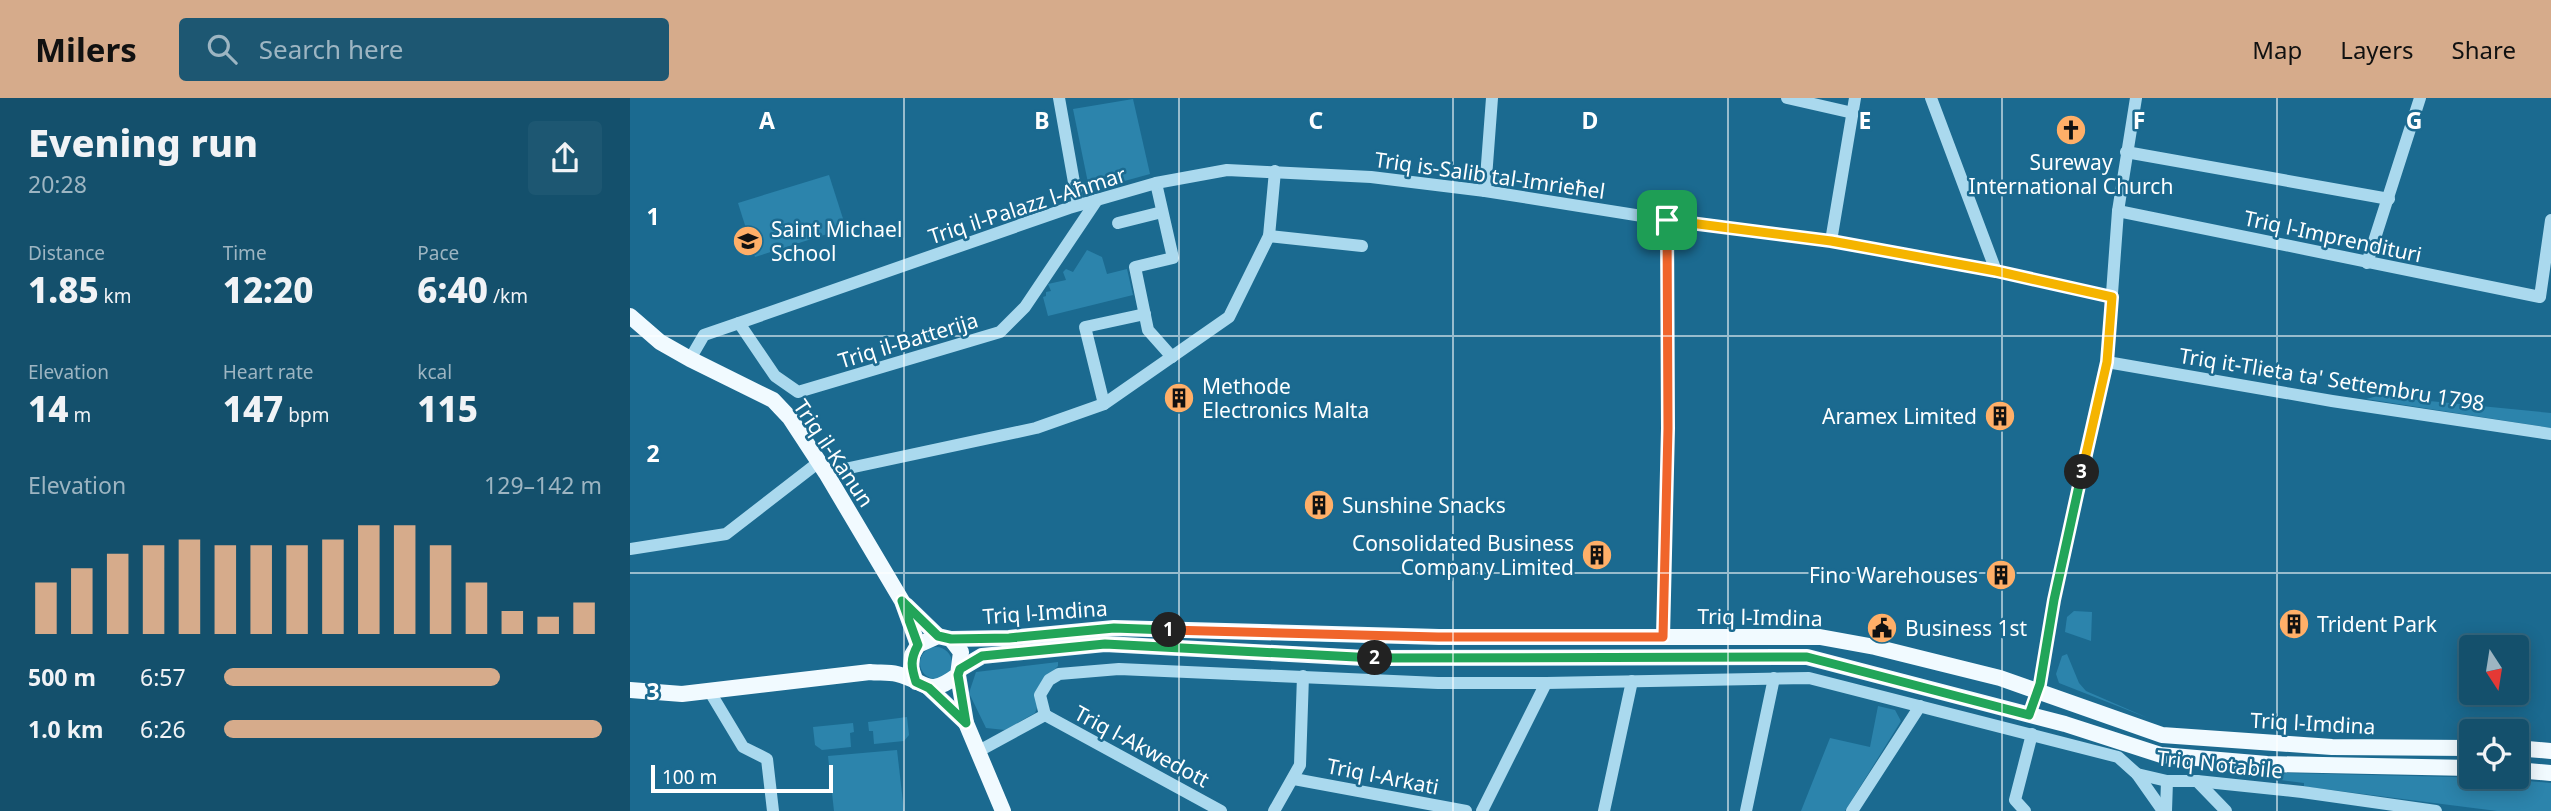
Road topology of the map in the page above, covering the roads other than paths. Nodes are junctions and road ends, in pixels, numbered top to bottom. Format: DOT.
graph roads {
  1 [pos="1059,98"];
  2 [pos="1492,98"];
  3 [pos="1787,98"];
  4 [pos="1855,98"];
  5 [pos="1931,98"];
  6 [pos="2136,98"];
  7 [pos="2420,98"];
  8 [pos="1853,113"];
  9 [pos="2126,152"];
  10 [pos="1275,171"];
  11 [pos="1156,183"];
  12 [pos="1485,191"];
  13 [pos="2389,199"];
  14 [pos="1097,200"];
  15 [pos="1077,205"];
  16 [pos="2118,211"];
  17 [pos="1162,212"];
  18 [pos="1667,220"];
  19 [pos="2551,220"];
  20 [pos="1118,223"];
  21 [pos="1269,236"];
  22 [pos="1831,241"];
  23 [pos="1362,246"];
  24 [pos="2367,263"];
  25 [pos="1996,271"];
  26 [pos="2112,297"];
  27 [pos="1145,314"];
  28 [pos="630,316"];
  29 [pos="739,323"];
  30 [pos="1172,357"];
  31 [pos="690,359"];
  32 [pos="2107,362"];
  33 [pos="1104,404"];
  34 [pos="2551,434"];
  35 [pos="823,467"];
  36 [pos="630,549"];
  37 [pos="902,601"];
  38 [pos="1663,637"];
  39 [pos="945,638"];
  40 [pos="915,650"];
  41 [pos="870,672"];
  42 [pos="959,672"];
  43 [pos="1303,676"];
  44 [pos="1774,678"];
  45 [pos="1632,681"];
  46 [pos="1546,683"];
  47 [pos="922,685"];
  48 [pos="630,690"];
  49 [pos="2038,691"];
  50 [pos="710,692"];
  51 [pos="1920,705"];
  52 [pos="1045,715"];
  53 [pos="2029,715"];
  54 [pos="966,723"];
  55 [pos="2032,734"];
  56 [pos="2459,748"];
  57 [pos="2529,749"];
  58 [pos="2551,751"];
  59 [pos="977,752"];
  60 [pos="2459,768"];
  61 [pos="2529,771"];
  62 [pos="2551,773"];
  63 [pos="2137,774"];
  64 [pos="1294,779"];
  65 [pos="2167,781"];
  66 [pos="2197,781"];
  67 [pos="773,811"];
  68 [pos="1003,811"];
  69 [pos="1221,811"];
  70 [pos="1274,811"];
  71 [pos="1465,811"];
  72 [pos="1482,811"];
  73 [pos="1604,811"];
  74 [pos="1746,811"];
  75 [pos="1852,811"];
  76 [pos="2025,811"];
  77 [pos="2164,811"];
  78 [pos="2226,811"];
  79 [pos="2437,811"];
  1 -- 15 [label="street"];
  2 -- 12 [label="street"];
  3 -- 8 [label="street"];
  4 -- 8 [label="street"];
  5 -- 25 [label="street"];
  6 -- 9 [label="street"];
  7 -- 13 [label="street"];
  8 -- 22 [label="street"];
  9 -- 13 [label="street"];
  9 -- 16 [label="street"];
  10 -- 11 [label="street, Triq il-Palazz l-Aħmar"];
  10 -- 12 [label="street, Triq is-Salib tal-Imrieħel"];
  10 -- 21 [label="street"];
  11 -- 14 [label="street, Triq il-Palazz l-Aħmar"];
  11 -- 17 [label="street"];
  12 -- 18 [label="street, Triq is-Salib tal-Imrieħel"];
  13 -- 24 [label="street"];
  14 -- 15 [label="street, Triq il-Palazz l-Aħmar"];
  14 -- 29 [label="street, Triq il-Batterija"];
  15 -- 29 [label="street, Triq il-Palazz l-Aħmar"];
  16 -- 24 [label="street, Triq l-Imprendituri"];
  16 -- 26 [label="street"];
  17 -- 20 [label="street"];
  17 -- 27 [label="street"];
  18 -- 22 [label="street, Triq is-Salib tal-Imrieħel"];
  18 -- 38 [label="street"];
  19 -- 24 [label="street, Triq l-Imprendituri"];
  21 -- 23 [label="street"];
  21 -- 30 [label="street"];
  22 -- 25 [label="street, Triq is-Salib tal-Imrieħel"];
  25 -- 26 [label="street, Triq is-Salib tal-Imrieħel"];
  26 -- 32 [label="street"];
  27 -- 30 [label="street"];
  27 -- 33 [label="street"];
  28 -- 31 [label="main road, Triq il-Kanun"];
  29 -- 31 [label="street, Triq il-Palazz l-Aħmar"];
  30 -- 33 [label="street"];
  31 -- 35 [label="main road, Triq il-Kanun"];
  32 -- 34 [label="street, Triq it-Tlieta ta' Settembru 1798"];
  32 -- 49 [label="street"];
  33 -- 35 [label="street"];
  35 -- 36 [label="street"];
  35 -- 37 [label="main road, Triq il-Kanun"];
  37 -- 39 [label="main road, Triq il-Kanun"];
  37 -- 40 [label="main road, Triq il-Kanun"];
  38 -- 39 [label="main road, Triq l-Imdina"];
  38 -- 49 [label="main road, Triq l-Imdina"];
  39 -- 40 [label="main road"];
  39 -- 42 [label="main road"];
  40 -- 41 [label="main road"];
  40 -- 47 [label="main road"];
  41 -- 47 [label="main road"];
  41 -- 50 [label="main road"];
  42 -- 47 [label="main road"];
  42 -- 53 [label="main road, Triq l-Imdina"];
  42 -- 54 [label="main road"];
  43 -- 46 [label="street, Triq Notabile"];
  43 -- 52 [label="street, Triq Notabile"];
  43 -- 64 [label="street"];
  44 -- 45 [label="street, Triq Notabile"];
  44 -- 51 [label="street, Triq Notabile"];
  44 -- 74 [label="street"];
  45 -- 46 [label="street, Triq Notabile"];
  45 -- 73 [label="street"];
  46 -- 72 [label="street"];
  47 -- 54 [label="main road"];
  48 -- 50 [label="main road"];
  49 -- 53 [label="street"];
  49 -- 56 [label="main road, Triq l-Imdina"];
  50 -- 67 [label="street"];
  51 -- 55 [label="street, Triq Notabile"];
  51 -- 75 [label="street"];
  52 -- 59 [label="street"];
  52 -- 69 [label="street, Triq l-Akwedott"];
  53 -- 60 [label="main road, Triq l-Imdina"];
  54 -- 59 [label="main road"];
  55 -- 63 [label="street, Triq Notabile"];
  55 -- 76 [label="street"];
  57 -- 58 [label="main road"];
  59 -- 68 [label="main road"];
  61 -- 62 [label="main road"];
  63 -- 65 [label="street, Triq Notabile"];
  63 -- 77 [label="street"];
  64 -- 70 [label="street"];
  64 -- 71 [label="street, Triq l-Arkati"];
  65 -- 66 [label="street, Triq Notabile"];
  65 -- 77 [label="street"];
  66 -- 78 [label="street"];
  66 -- 79 [label="street, Triq Notabile"];
}
